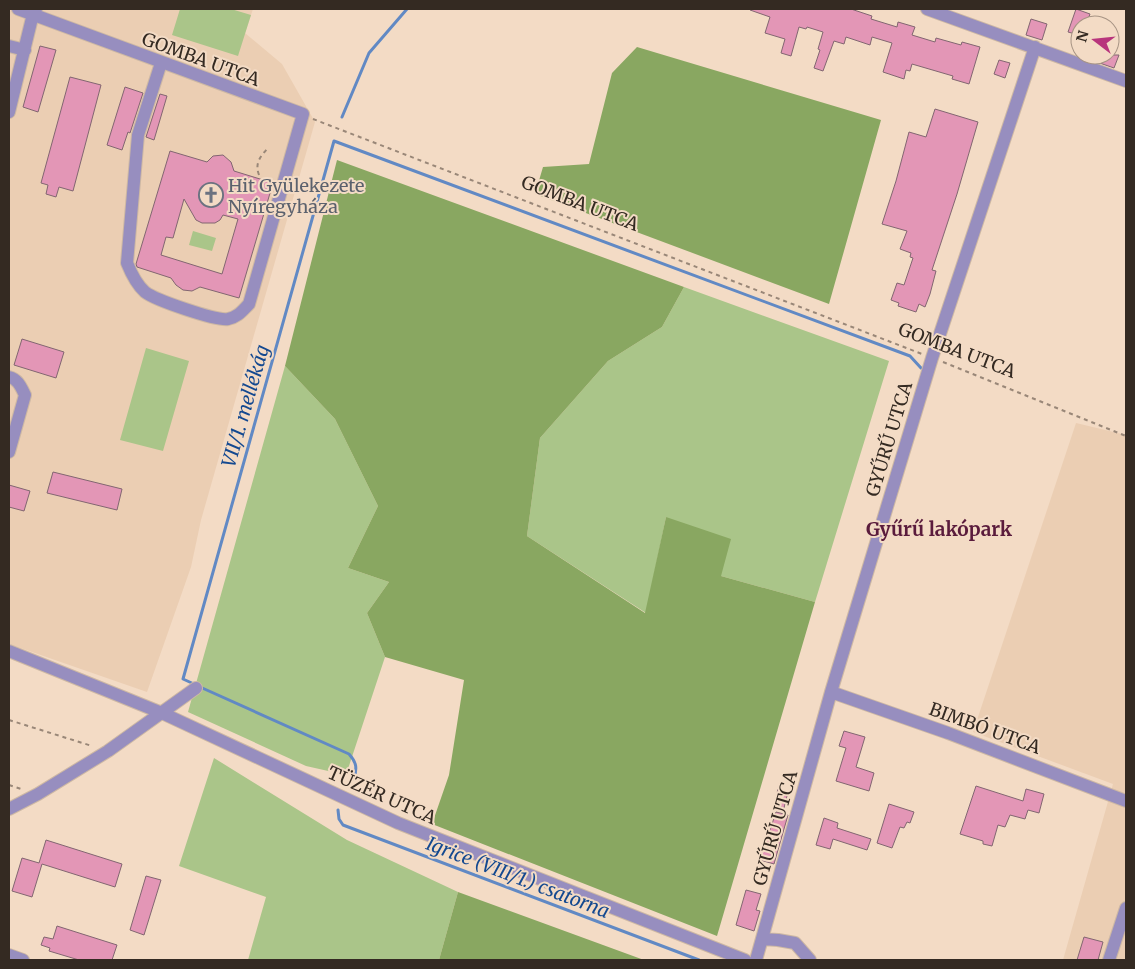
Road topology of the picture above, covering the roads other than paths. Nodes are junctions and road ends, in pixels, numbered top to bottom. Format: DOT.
graph roads {
  1 [pos="18,9"];
  2 [pos="927,9"];
  3 [pos="34,11"];
  4 [pos="9,46"];
  5 [pos="1035,47"];
  6 [pos="25,50"];
  7 [pos="161,63"];
  8 [pos="1126,81"];
  9 [pos="9,112"];
  10 [pos="9,377"];
  11 [pos="9,452"];
  12 [pos="9,651"];
  13 [pos="196,688"];
  14 [pos="831,692"];
  15 [pos="162,713"];
  16 [pos="1126,800"];
  17 [pos="9,809"];
  18 [pos="1126,908"];
  19 [pos="762,939"];
  20 [pos="9,955"];
  21 [pos="23,960"];
  22 [pos="745,960"];
  23 [pos="756,960"];
  24 [pos="810,960"];
  25 [pos="1109,960"];
  1 -- 3 [label="street, GOMBA UTCA"];
  2 -- 5 [label="street"];
  3 -- 6 [label="street"];
  3 -- 7 [label="street, GOMBA UTCA"];
  4 -- 6 [label="street"];
  5 -- 8 [label="street"];
  5 -- 14 [label="street, GYŰRŰ UTCA"];
  6 -- 9 [label="street"];
  7 -- 7 [label="street, GOMBA UTCA"];
  10 -- 11 [label="street"];
  12 -- 15 [label="street, TÜZÉR UTCA"];
  13 -- 15 [label="street"];
  14 -- 16 [label="street, BIMBÓ UTCA"];
  14 -- 19 [label="street, GYŰRŰ UTCA"];
  15 -- 17 [label="street"];
  15 -- 22 [label="street, TÜZÉR UTCA"];
  18 -- 25 [label="street"];
  19 -- 23 [label="street, GYŰRŰ UTCA"];
  19 -- 24 [label="street"];
  20 -- 21 [label="street"];
}
